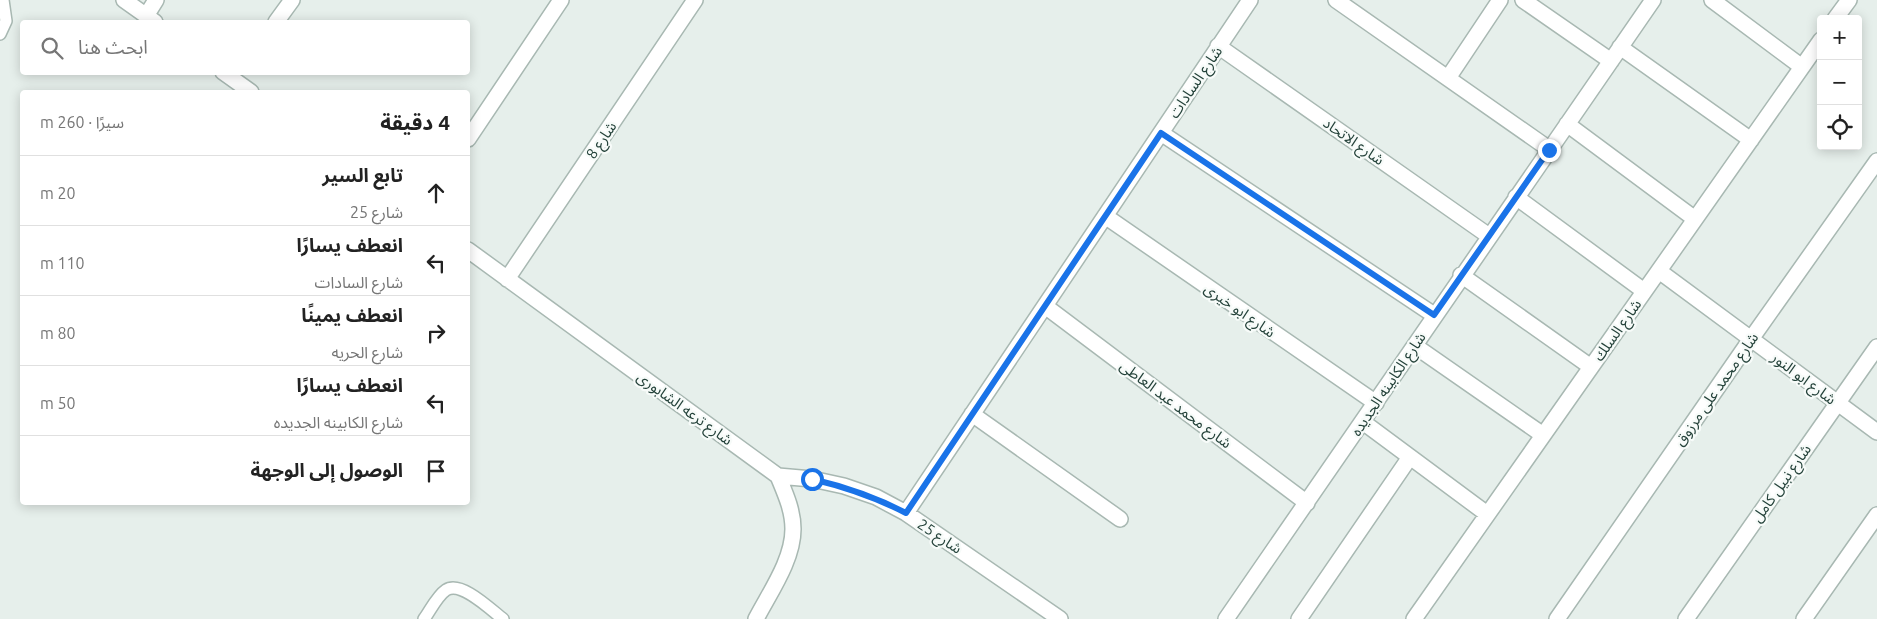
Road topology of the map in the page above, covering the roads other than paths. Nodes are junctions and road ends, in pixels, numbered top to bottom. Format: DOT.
graph roads {
  1 [pos="3,0"];
  2 [pos="124,0"];
  3 [pos="156,0"];
  4 [pos="292,0"];
  5 [pos="561,0"];
  6 [pos="695,0"];
  7 [pos="1250,0"];
  8 [pos="1336,0"];
  9 [pos="1500,0"];
  10 [pos="1522,0"];
  11 [pos="1653,0"];
  12 [pos="1712,0"];
  13 [pos="1849,0"];
  14 [pos="1839,15"];
  15 [pos="150,19"];
  16 [pos="277,20"];
  17 [pos="0,34"];
  18 [pos="1218,46"];
  19 [pos="1817,46"];
  20 [pos="1620,47"];
  21 [pos="1610,61"];
  22 [pos="1802,67"];
  23 [pos="240,77"];
  24 [pos="1448,78"];
  25 [pos="250,90"];
  26 [pos="1567,124"];
  27 [pos="1161,133"];
  28 [pos="470,136"];
  29 [pos="1750,140"];
  30 [pos="1549,150"];
  31 [pos="1877,161"];
  32 [pos="1516,197"];
  33 [pos="1105,216"];
  34 [pos="1695,219"];
  35 [pos="1489,236"];
  36 [pos="470,251"];
  37 [pos="1659,271"];
  38 [pos="1462,275"];
  39 [pos="507,279"];
  40 [pos="1644,291"];
  41 [pos="1045,306"];
  42 [pos="1434,315"];
  43 [pos="1751,339"];
  44 [pos="1416,346"];
  45 [pos="1877,347"];
  46 [pos="1591,367"];
  47 [pos="1376,403"];
  48 [pos="1838,403"];
  49 [pos="972,414"];
  50 [pos="1363,422"];
  51 [pos="1877,432"];
  52 [pos="1543,435"];
  53 [pos="1410,457"];
  54 [pos="778,476"];
  55 [pos="1307,503"];
  56 [pos="906,513"];
  57 [pos="1487,514"];
  58 [pos="1877,514"];
  59 [pos="1120,519"];
  60 [pos="424,619"];
  61 [pos="503,619"];
  62 [pos="756,619"];
  63 [pos="1060,619"];
  64 [pos="1226,619"];
  65 [pos="1299,619"];
  66 [pos="1414,619"];
  67 [pos="1557,619"];
  68 [pos="1686,619"];
  69 [pos="1804,619"];
  1 -- 17 [label="lane"];
  2 -- 15 [label="street"];
  3 -- 15 [label="street"];
  4 -- 16 [label="street"];
  5 -- 28 [label="street"];
  6 -- 39 [label="street, شارع 8"];
  7 -- 18 [label="street, شارع السادات"];
  8 -- 24 [label="street"];
  9 -- 24 [label="street"];
  10 -- 21 [label="street"];
  11 -- 20 [label="street, شارع الكابينه الجديده"];
  12 -- 22 [label="street"];
  13 -- 14 [label="street"];
  18 -- 27 [label="street, شارع السادات"];
  18 -- 35 [label="street, شارع الاتحاد"];
  19 -- 22 [label="street, شارع السلك"];
  20 -- 21 [label="street, شارع الكابينه الجديده"];
  20 -- 29 [label="street"];
  21 -- 26 [label="street, شارع الكابينه الجديده"];
  22 -- 29 [label="street, شارع السلك"];
  23 -- 25 [label="street"];
  24 -- 30 [label="street"];
  26 -- 30 [label="street, شارع الكابينه الجديده"];
  26 -- 34 [label="street"];
  27 -- 33 [label="street, شارع السادات"];
  27 -- 42 [label="street"];
  29 -- 34 [label="street, شارع السلك"];
  30 -- 32 [label="street, شارع الكابينه الجديده"];
  31 -- 43 [label="street, شارع محمد على مرزوق"];
  32 -- 35 [label="street, شارع الكابينه الجديده"];
  32 -- 40 [label="street"];
  33 -- 41 [label="street, شارع السادات"];
  33 -- 47 [label="street, شارع ابو خيرى"];
  34 -- 37 [label="street, شارع السلك"];
  35 -- 38 [label="street, شارع الكابينه الجديده"];
  36 -- 39 [label="street, شارع ترعه الشابورى"];
  37 -- 40 [label="street, شارع السلك"];
  37 -- 43 [label="street, شارع ابو النور"];
  38 -- 42 [label="street, شارع الكابينه الجديده"];
  38 -- 46 [label="street"];
  39 -- 54 [label="street, شارع ترعه الشابورى"];
  40 -- 46 [label="street, شارع السلك"];
  41 -- 49 [label="street, شارع السادات"];
  41 -- 55 [label="street, شارع محمد عبد العاطى"];
  42 -- 44 [label="street, شارع الكابينه الجديده"];
  43 -- 48 [label="street, شارع ابو النور"];
  43 -- 67 [label="street, شارع محمد على مرزوق"];
  44 -- 47 [label="street, شارع الكابينه الجديده"];
  44 -- 52 [label="street"];
  45 -- 48 [label="street, شارع نبيل كامل"];
  46 -- 52 [label="street, شارع السلك"];
  47 -- 50 [label="street, شارع الكابينه الجديده"];
  48 -- 51 [label="street, شارع ابو النور"];
  48 -- 68 [label="street, شارع نبيل كامل"];
  49 -- 56 [label="street, شارع السادات"];
  49 -- 59 [label="street"];
  50 -- 53 [label="street"];
  50 -- 55 [label="street, شارع الكابينه الجديده"];
  52 -- 57 [label="street, شارع السلك"];
  53 -- 57 [label="street"];
  53 -- 65 [label="street"];
  54 -- 56 [label="street, شارع 25"];
  54 -- 62 [label="street"];
  55 -- 64 [label="street, شارع الكابينه الجديده"];
  56 -- 63 [label="street, شارع 25"];
  57 -- 66 [label="street, شارع السلك"];
  58 -- 69 [label="street"];
  60 -- 61 [label="lane"];
}
